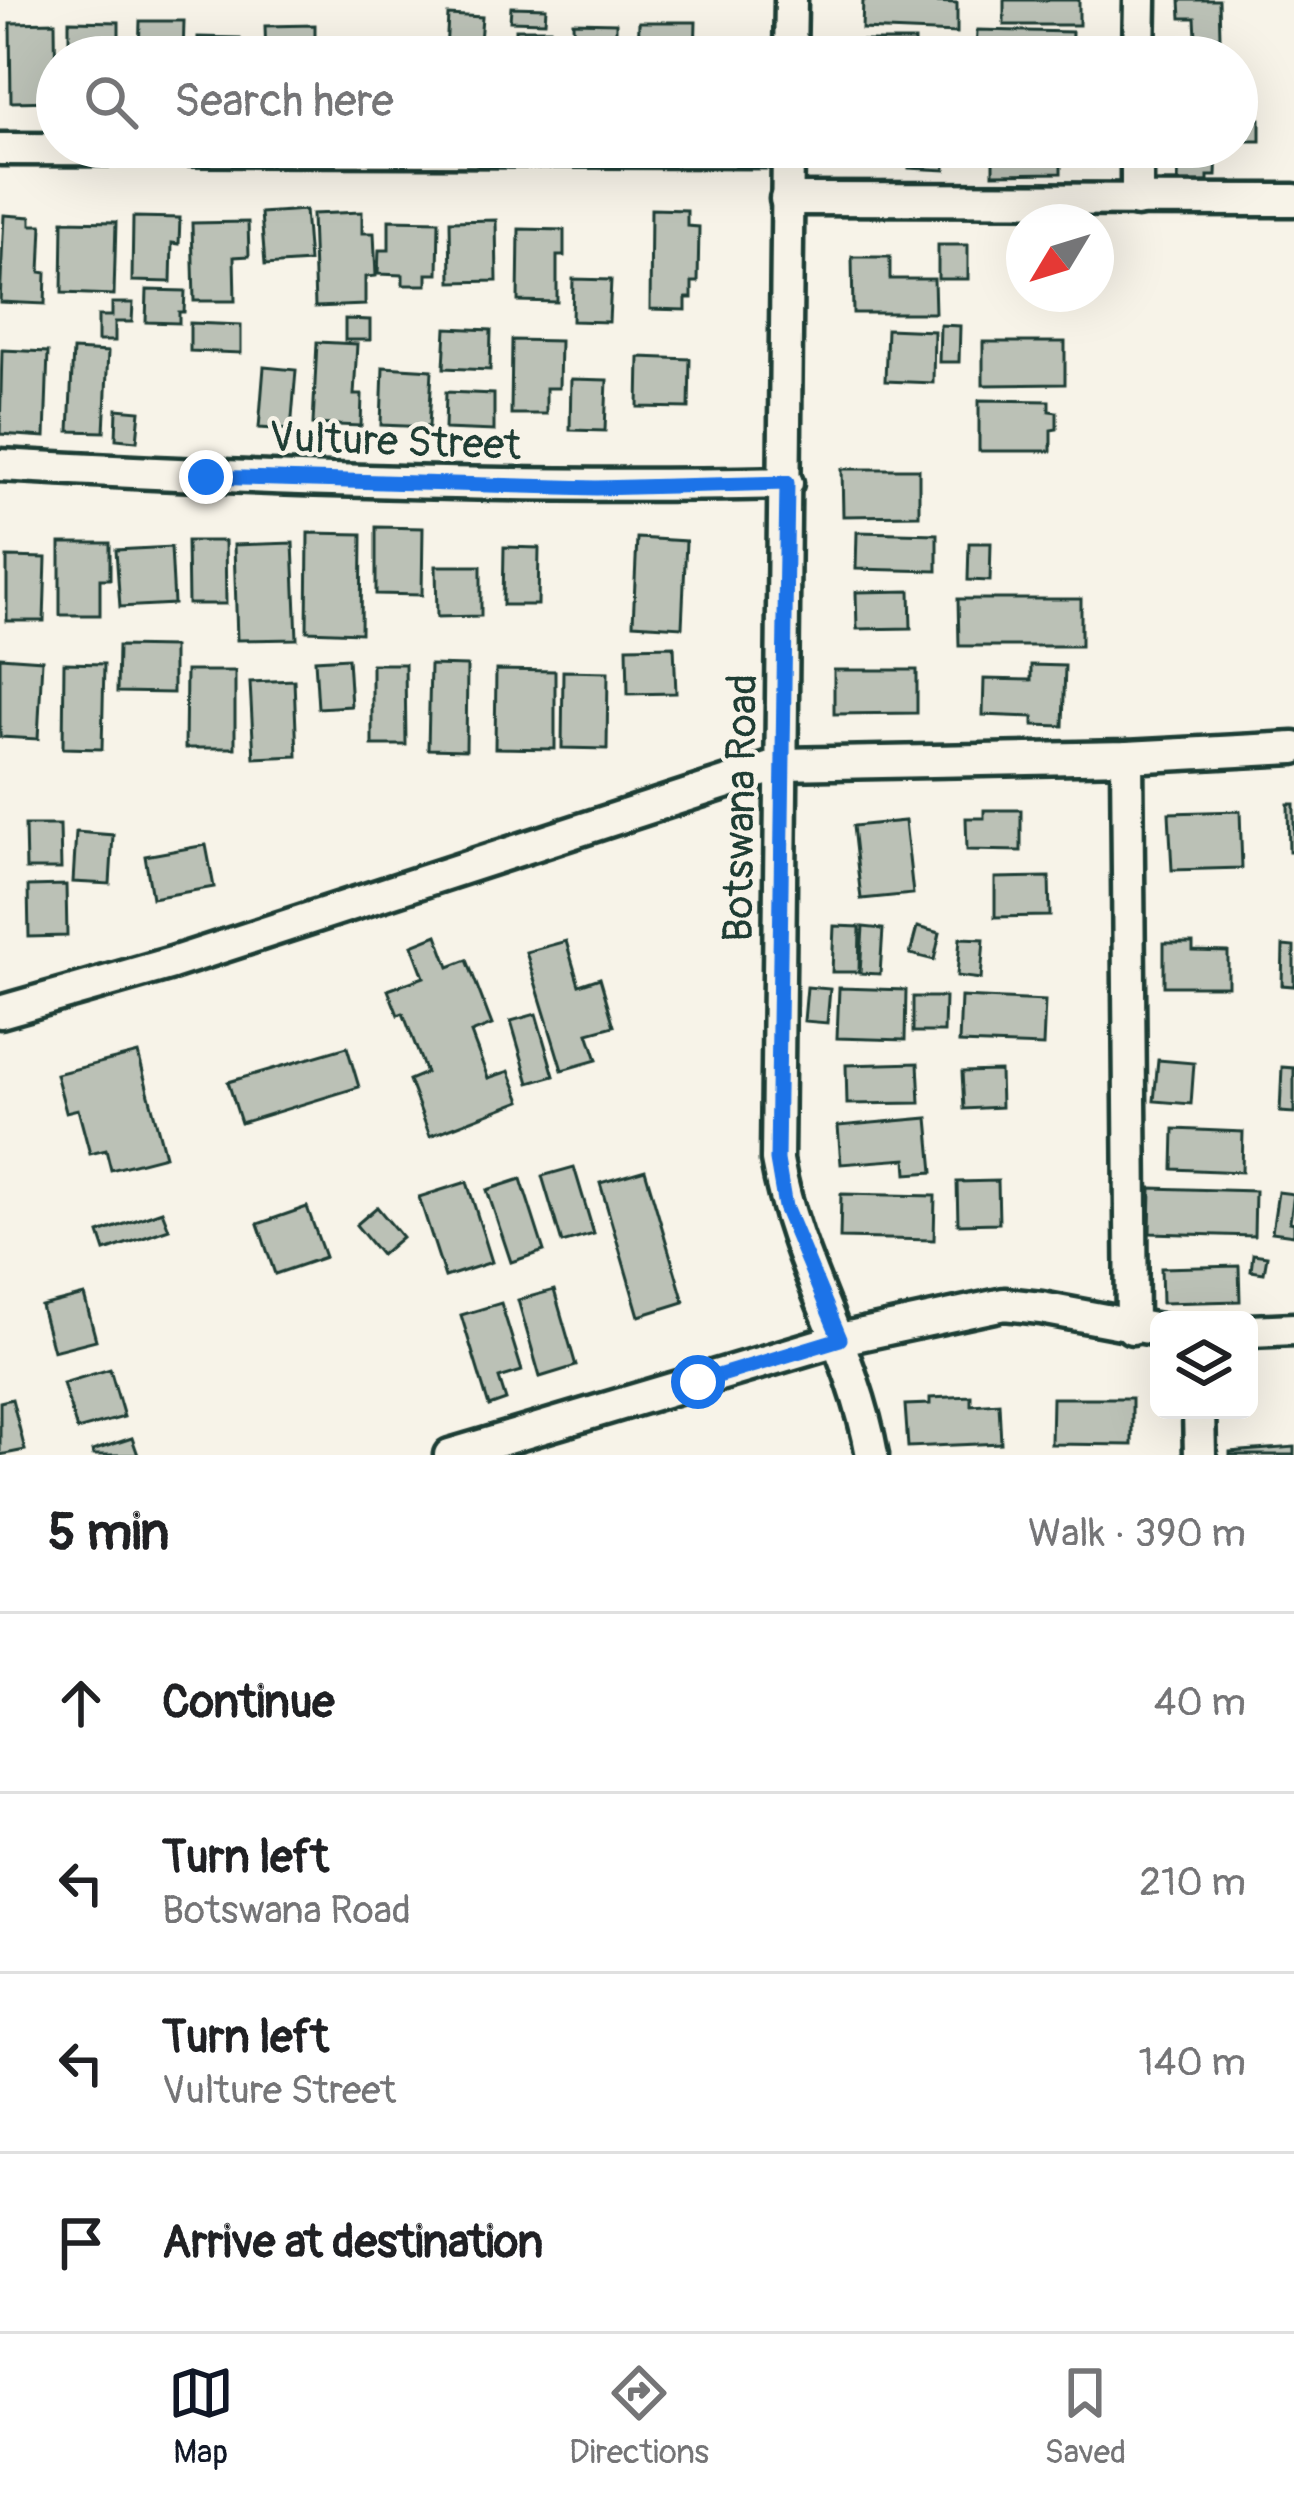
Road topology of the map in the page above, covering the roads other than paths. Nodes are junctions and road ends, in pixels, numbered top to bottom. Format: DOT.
graph roads {
  1 [pos="790,0"];
  2 [pos="1140,0"];
  3 [pos="790,36"];
  4 [pos="1139,36"];
  5 [pos="0,149"];
  6 [pos="36,149"];
  7 [pos="787,168"];
  8 [pos="1137,168"];
  9 [pos="786,199"];
  10 [pos="1294,200"];
  11 [pos="1136,201"];
  12 [pos="0,465"];
  13 [pos="787,483"];
  14 [pos="1294,748"];
  15 [pos="1127,758"];
  16 [pos="783,764"];
  17 [pos="0,1012"];
  18 [pos="1145,1329"];
  19 [pos="1294,1329"];
  20 [pos="1258,1331"];
  21 [pos="840,1339"];
  22 [pos="1199,1419"];
  23 [pos="450,1455"];
  24 [pos="872,1455"];
  25 [pos="1200,1455"];
  1 -- 3 [label="street"];
  2 -- 4 [label="street"];
  5 -- 6 [label="street"];
  7 -- 9 [label="street, Botswana Road"];
  8 -- 11 [label="street"];
  9 -- 11 [label="street"];
  9 -- 13 [label="street, Botswana Road"];
  10 -- 11 [label="street"];
  12 -- 13 [label="street, Vulture Street"];
  13 -- 16 [label="street, Botswana Road"];
  14 -- 15 [label="street"];
  15 -- 16 [label="street"];
  15 -- 18 [label="street"];
  16 -- 17 [label="street"];
  16 -- 21 [label="street, Botswana Road"];
  18 -- 21 [label="street"];
  19 -- 20 [label="street"];
  21 -- 23 [label="street"];
  21 -- 24 [label="street, Botswana Road"];
  22 -- 25 [label="street"];
}
